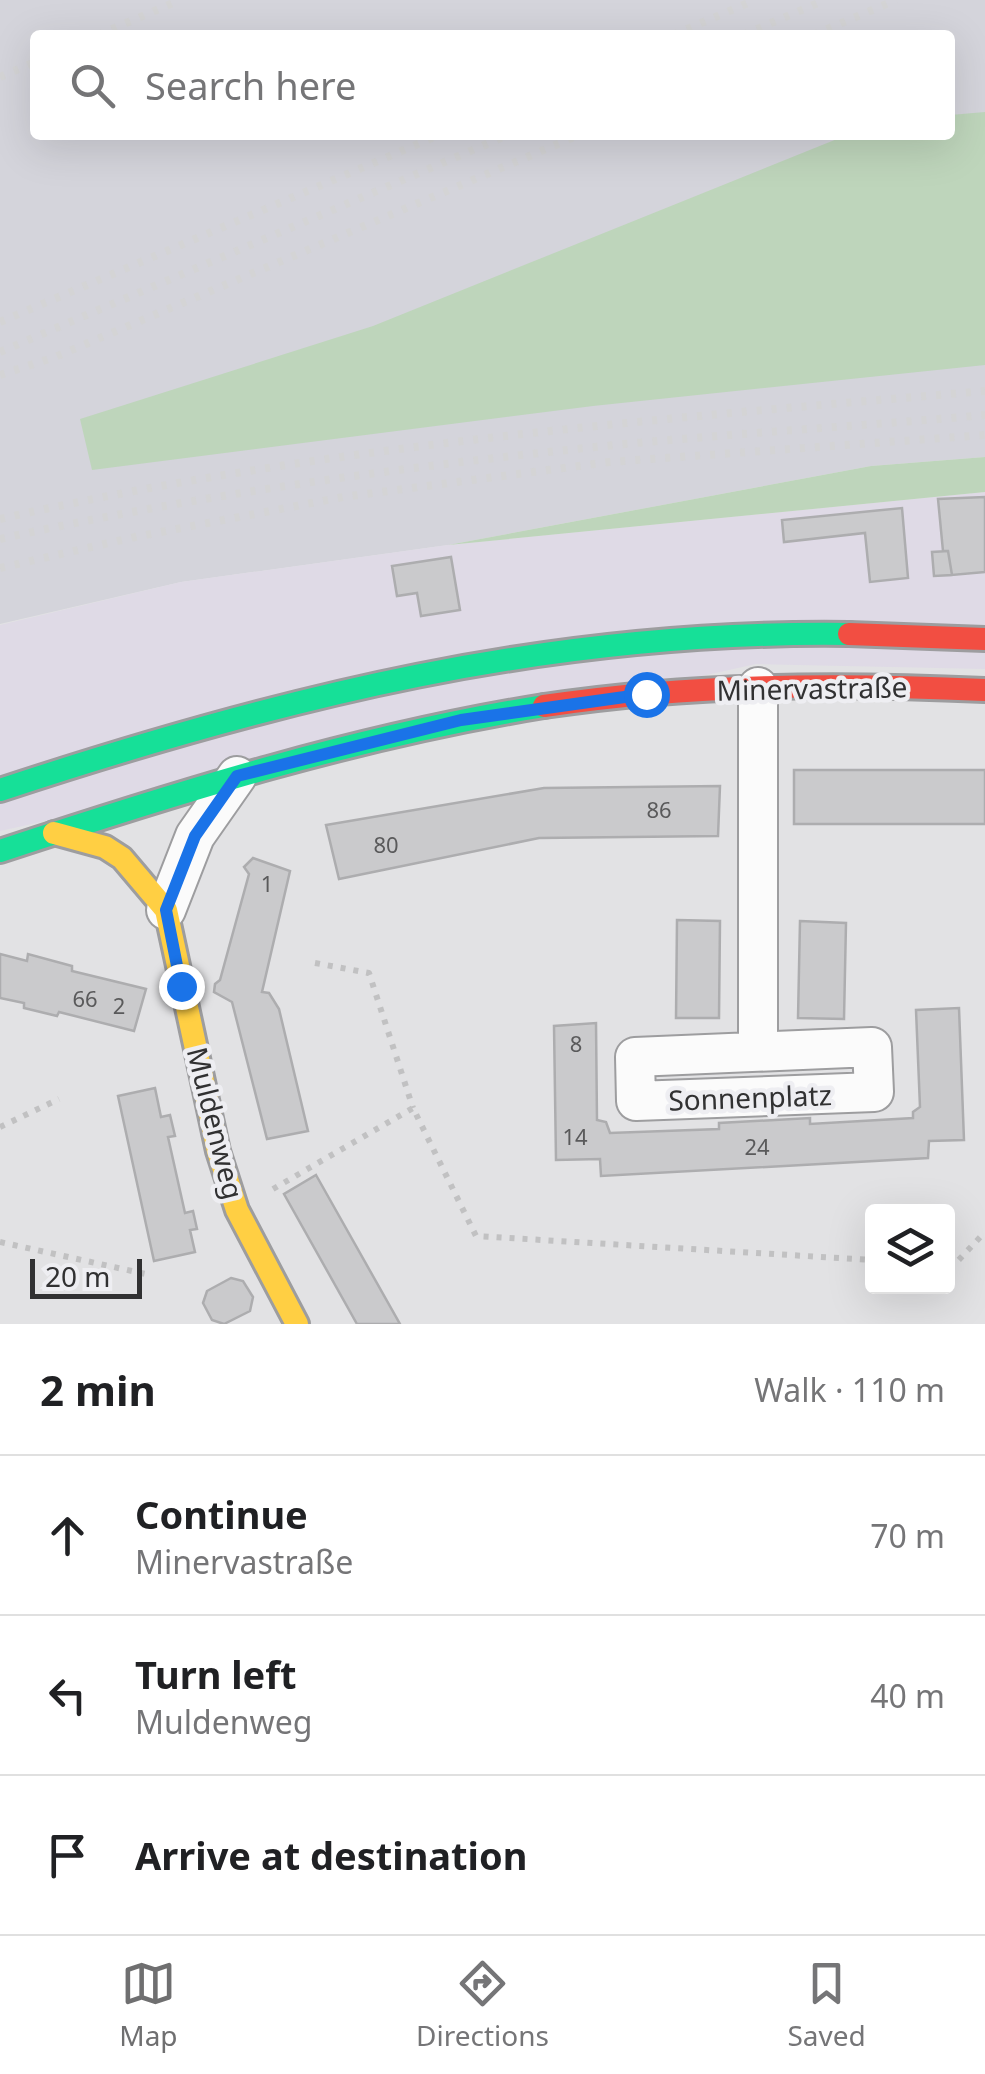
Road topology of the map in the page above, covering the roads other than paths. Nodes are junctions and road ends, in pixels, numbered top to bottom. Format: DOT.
graph roads {
  1 [pos="985,639"];
  2 [pos="758,687"];
  3 [pos="985,690"];
  4 [pos="237,776"];
  5 [pos="0,790"];
  6 [pos="54,833"];
  7 [pos="0,851"];
  8 [pos="166,910"];
  9 [pos="758,1051"];
  10 [pos="298,1324"];
  1 -- 5 [label="main road, Minervastraße"];
  2 -- 3 [label="main road, Minervastraße"];
  2 -- 4 [label="main road, Minervastraße"];
  2 -- 9 [label="street, Sonnenplatz"];
  4 -- 6 [label="main road, Minervastraße"];
  4 -- 8 [label="street"];
  6 -- 7 [label="main road, Minervastraße"];
  6 -- 8 [label="main road, Muldenweg"];
  8 -- 10 [label="main road, Muldenweg"];
  9 -- 9 [label="street, Sonnenplatz"];
}
